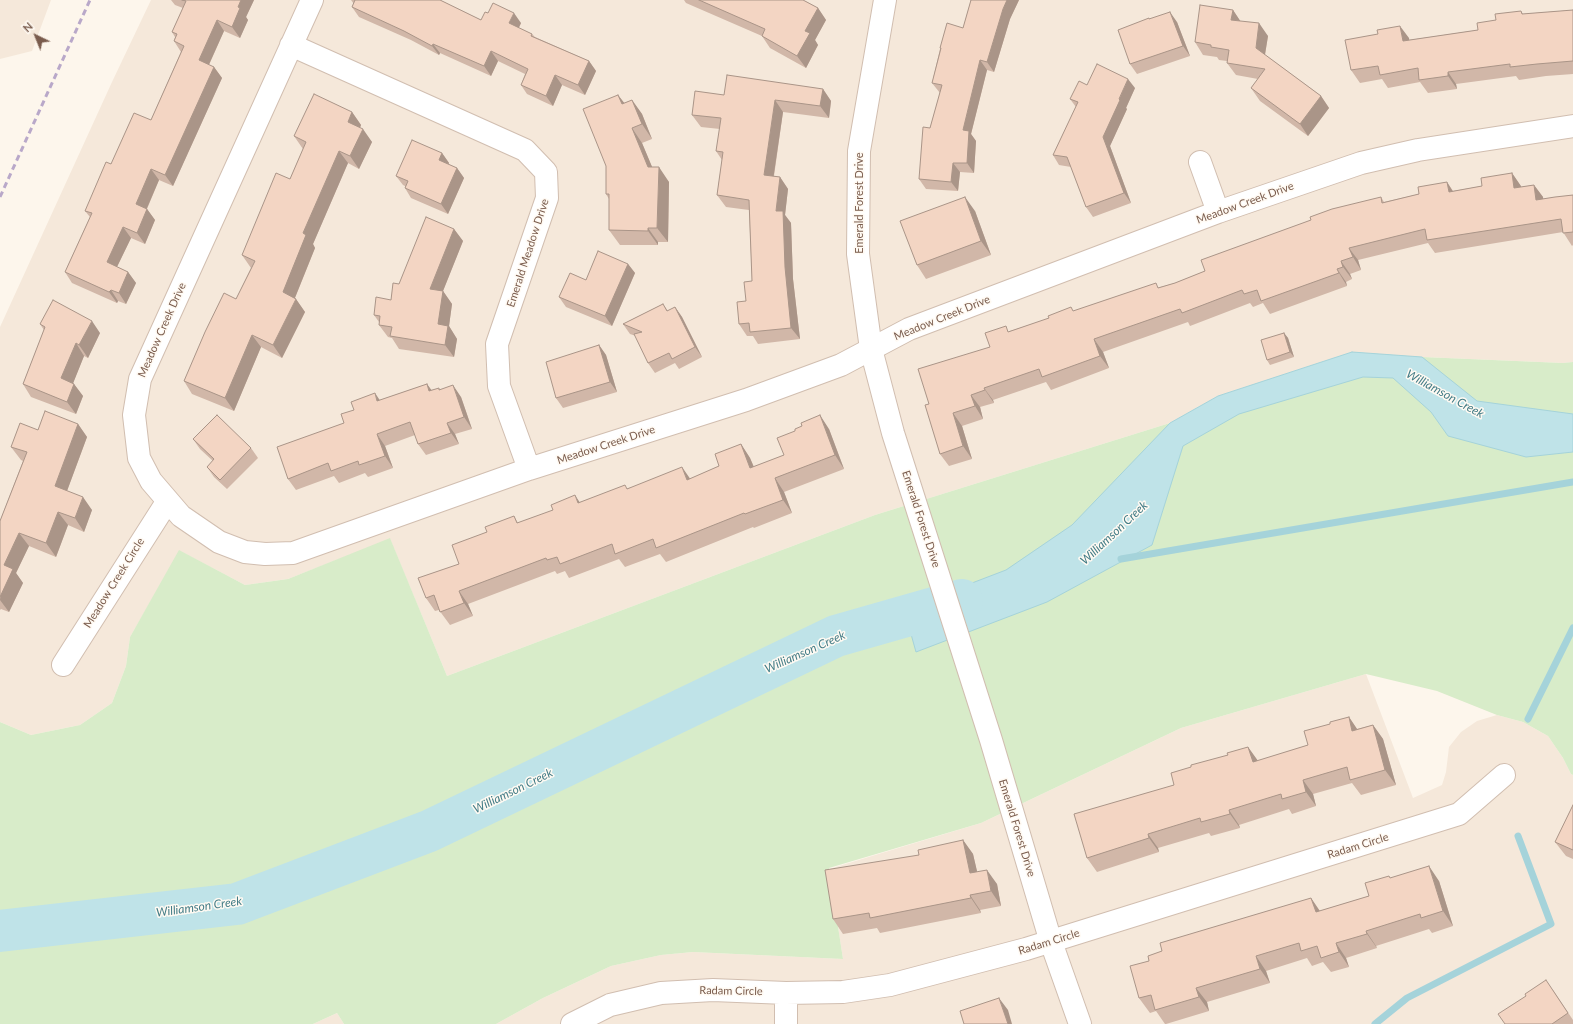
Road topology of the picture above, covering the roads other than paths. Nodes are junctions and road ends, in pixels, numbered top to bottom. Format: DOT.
graph roads {
  1 [pos="312,0"];
  2 [pos="885,0"];
  3 [pos="291,45"];
  4 [pos="1573,126"];
  5 [pos="1200,162"];
  6 [pos="1218,212"];
  7 [pos="871,349"];
  8 [pos="529,469"];
  9 [pos="167,502"];
  10 [pos="63,665"];
  11 [pos="1504,775"];
  12 [pos="1051,942"];
  13 [pos="786,993"];
  14 [pos="572,1024"];
  15 [pos="786,1024"];
  16 [pos="1080,1024"];
  1 -- 3 [label="street, Meadow Creek Drive"];
  2 -- 7 [label="street, Emerald Forest Drive"];
  3 -- 8 [label="street, Emerald Meadow Drive"];
  3 -- 9 [label="street, Meadow Creek Drive"];
  4 -- 6 [label="street, Meadow Creek Drive"];
  5 -- 6 [label="street"];
  6 -- 7 [label="street, Meadow Creek Drive"];
  7 -- 8 [label="street, Meadow Creek Drive"];
  7 -- 12 [label="street, Emerald Forest Drive"];
  8 -- 9 [label="street, Meadow Creek Drive"];
  9 -- 10 [label="street, Meadow Creek Circle"];
  11 -- 12 [label="street, Radam Circle"];
  12 -- 13 [label="street, Radam Circle"];
  12 -- 16 [label="street, Emerald Forest Drive"];
  13 -- 14 [label="street, Radam Circle"];
  13 -- 15 [label="street"];
}
